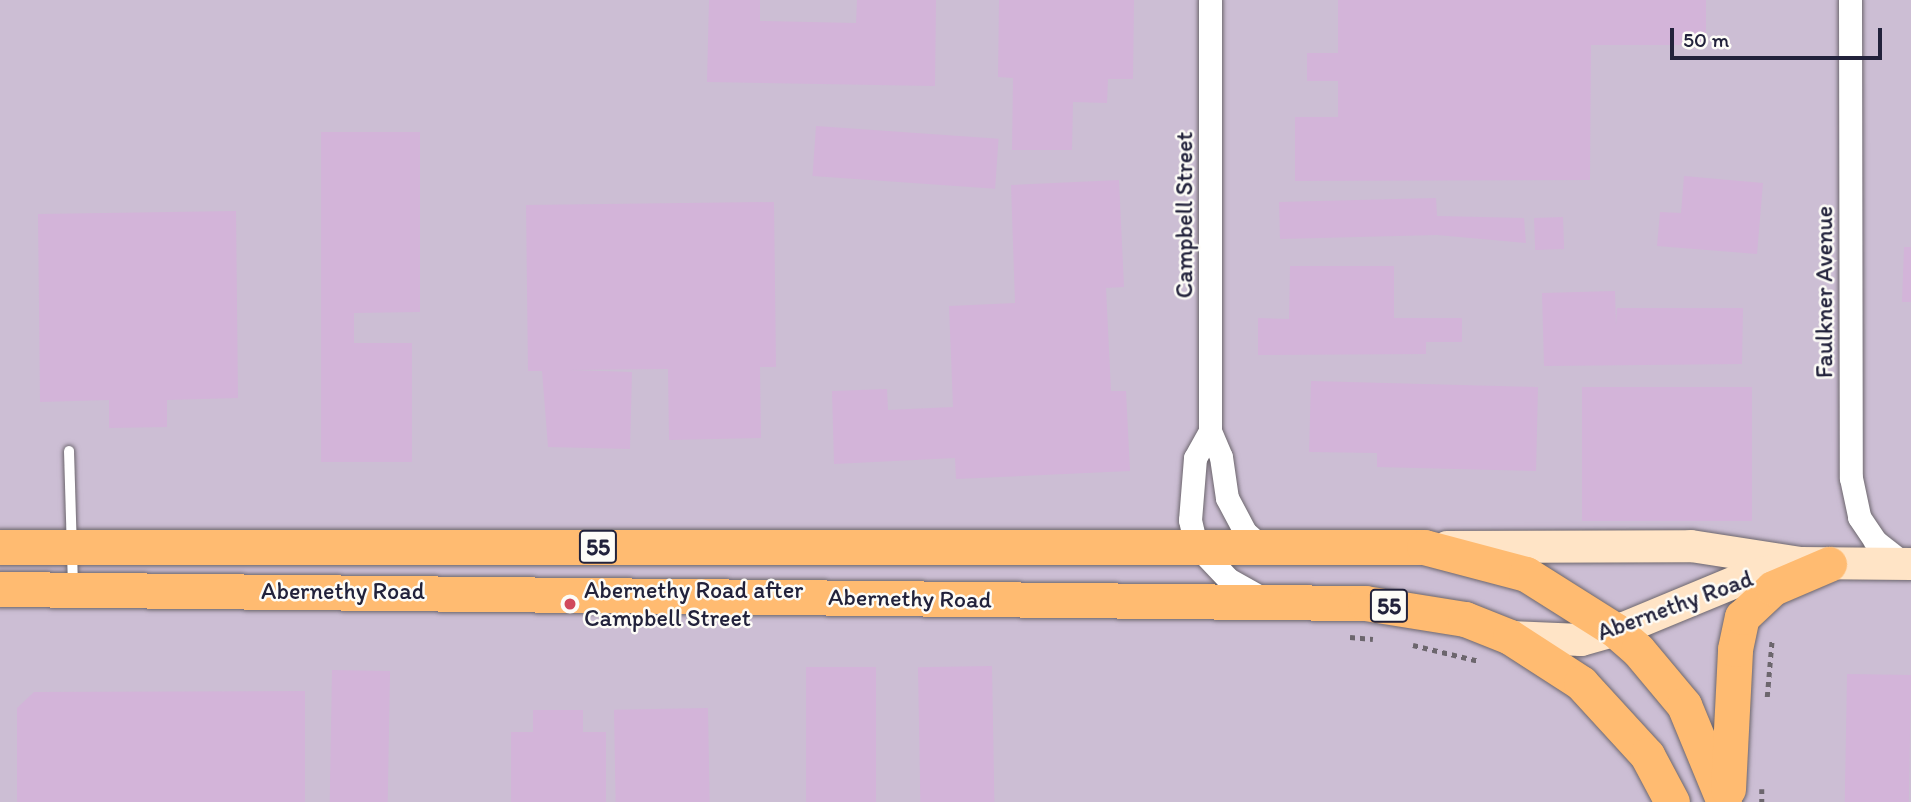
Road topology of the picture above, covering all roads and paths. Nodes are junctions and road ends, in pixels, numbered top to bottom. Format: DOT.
graph roads {
  1 [pos="1210,0"];
  2 [pos="1850,0"];
  3 [pos="1210,431"];
  4 [pos="69,451"];
  5 [pos="1196,545"];
  6 [pos="1260,545"];
  7 [pos="0,547"];
  8 [pos="72,547"];
  9 [pos="1424,547"];
  10 [pos="1815,564"];
  11 [pos="1907,564"];
  12 [pos="0,589"];
  13 [pos="73,589"];
  14 [pos="1264,599"];
  15 [pos="1615,629"];
  16 [pos="1772,630"];
  17 [pos="1510,637"];
  18 [pos="1766,707"];
  19 [pos="1762,780"];
  20 [pos="1672,802"];
  21 [pos="1726,802"];
  22 [pos="1762,802"];
  1 -- 3 [label="street, Campbell Street"];
  2 -- 11 [label="street, Faulkner Avenue"];
  3 -- 5 [label="street, Campbell Street"];
  3 -- 6 [label="street, Campbell Street"];
  4 -- 8 [label="lane"];
  5 -- 6 [label="main road, Abernethy Road / 55"];
  5 -- 8 [label="main road, Abernethy Road / 55"];
  5 -- 14 [label="street"];
  6 -- 9 [label="main road, Abernethy Road / 55"];
  7 -- 8 [label="main road, Abernethy Road / 55"];
  8 -- 13 [label="lane"];
  9 -- 10 [label="street, Abernethy Road"];
  9 -- 15 [label="main road, 55"];
  10 -- 11 [label="street, Abernethy Road"];
  10 -- 15 [label="street, Abernethy Road"];
  10 -- 21 [label="main road"];
  12 -- 13 [label="main road, Abernethy Road / 55"];
  13 -- 14 [label="main road, Abernethy Road / 55"];
  14 -- 17 [label="main road, Abernethy Road / 55"];
  15 -- 17 [label="street, Abernethy Road"];
  15 -- 21 [label="main road, 55"];
  16 -- 18 [label="path"];
  17 -- 20 [label="main road, 55"];
  19 -- 22 [label="path"];
}
